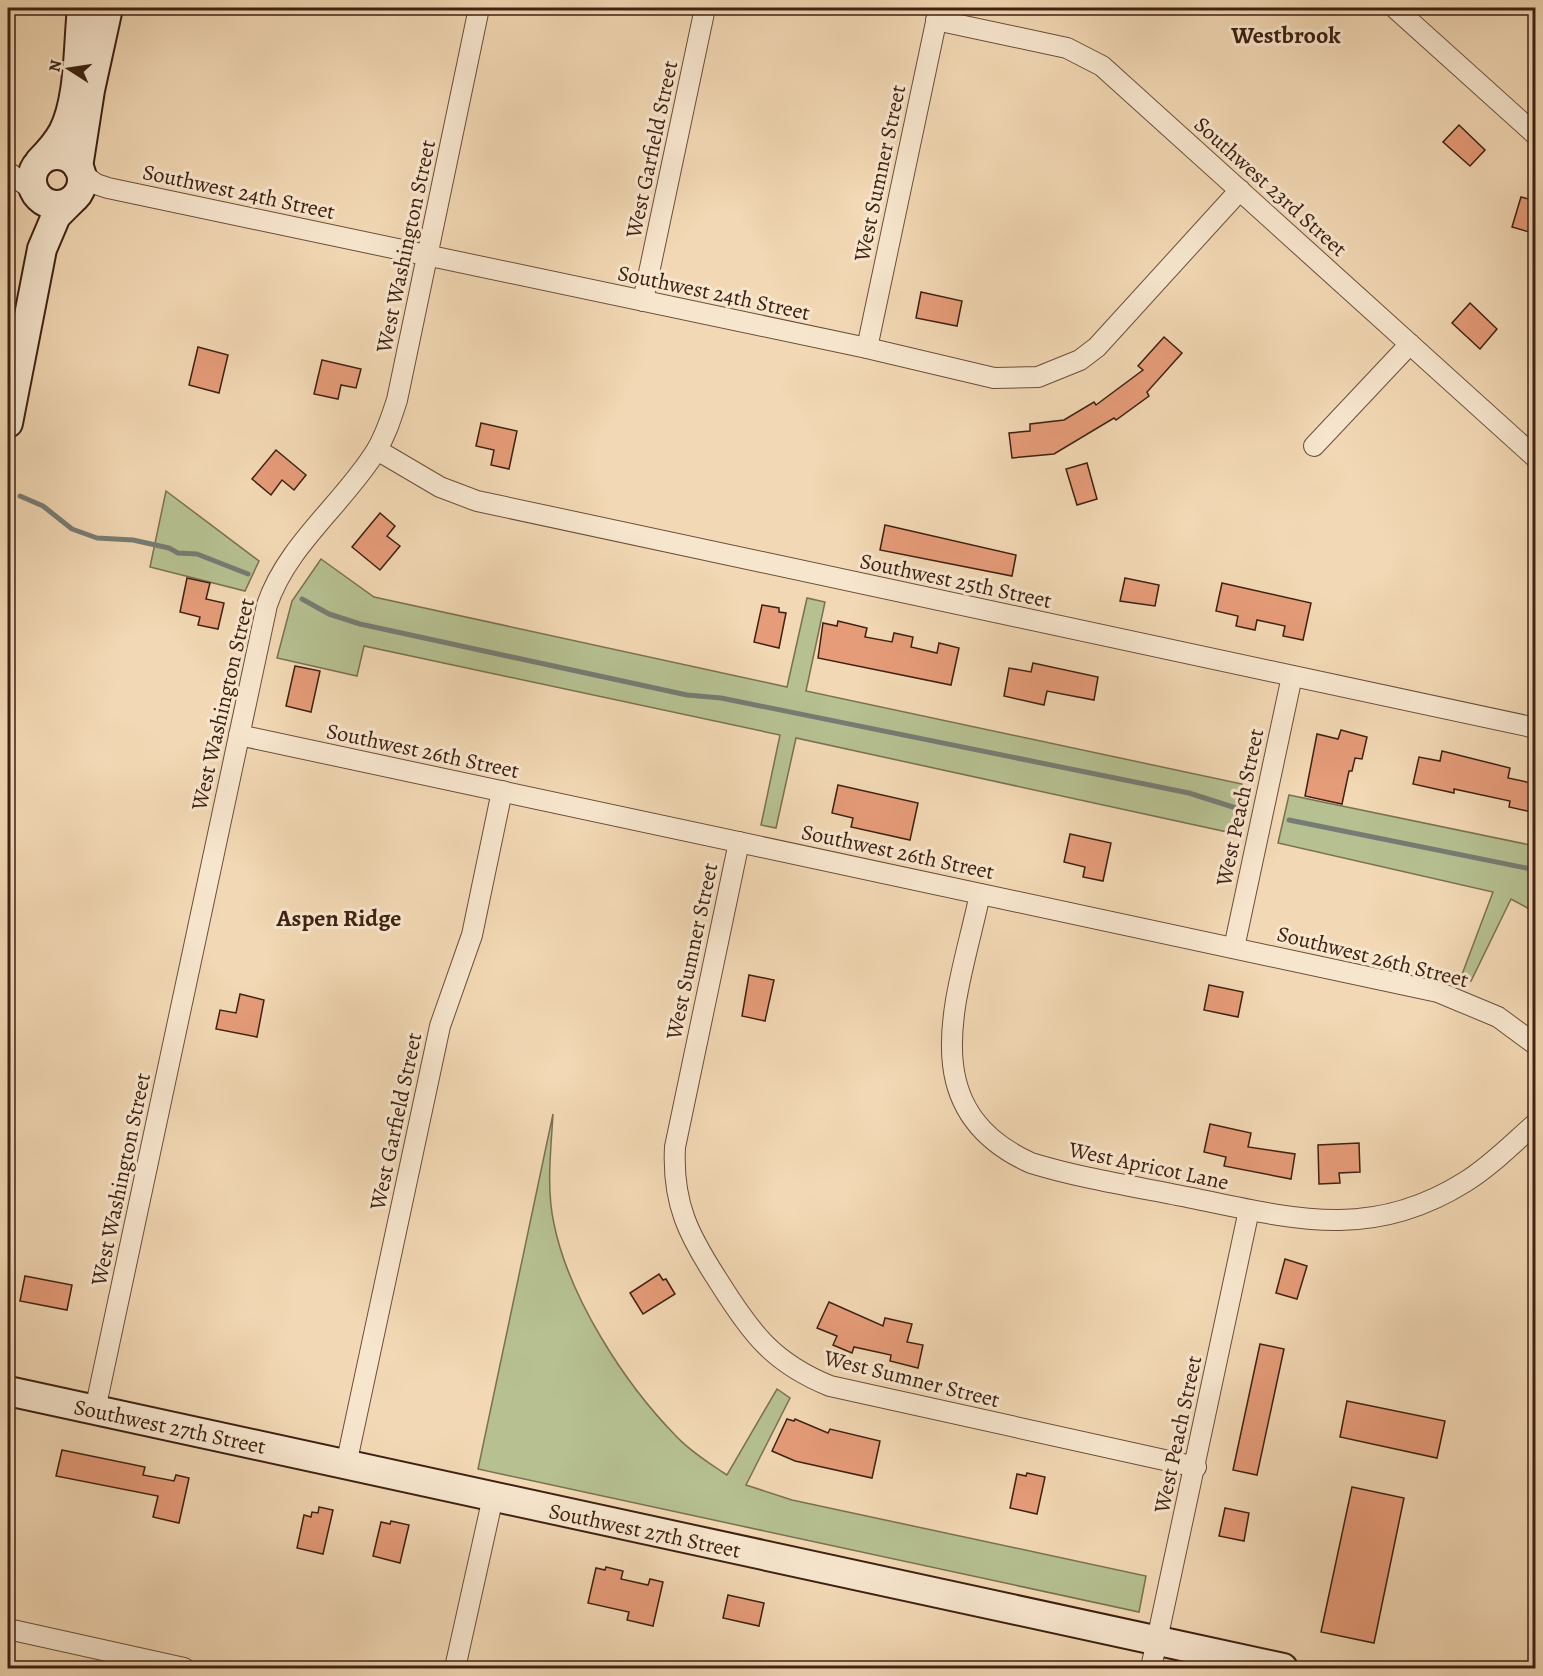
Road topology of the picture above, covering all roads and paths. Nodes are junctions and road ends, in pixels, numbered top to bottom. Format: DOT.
graph roads {
  1 [pos="82,8"];
  2 [pos="108,8"];
  3 [pos="479,8"];
  4 [pos="705,8"];
  5 [pos="1395,8"];
  6 [pos="937,14"];
  7 [pos="1536,135"];
  8 [pos="39,162"];
  9 [pos="8,170"];
  10 [pos="77,183"];
  11 [pos="1240,190"];
  12 [pos="35,193"];
  13 [pos="427,256"];
  14 [pos="643,301"];
  15 [pos="1410,344"];
  16 [pos="8,346"];
  17 [pos="867,348"];
  18 [pos="8,423"];
  19 [pos="1314,446"];
  20 [pos="377,450"];
  21 [pos="1536,458"];
  22 [pos="1292,676"];
  23 [pos="1536,728"];
  24 [pos="239,735"];
  25 [pos="502,791"];
  26 [pos="739,842"];
  27 [pos="980,894"];
  28 [pos="1234,948"];
  29 [pos="1536,1045"];
  30 [pos="1536,1123"];
  31 [pos="1249,1210"];
  32 [pos="8,1391"];
  33 [pos="95,1410"];
  34 [pos="346,1465"];
  35 [pos="1196,1467"];
  36 [pos="493,1497"];
  37 [pos="8,1629"];
  38 [pos="1158,1641"];
  39 [pos="153,1665"];
  40 [pos="184,1668"];
  41 [pos="455,1668"];
  42 [pos="1151,1668"];
  43 [pos="1283,1668"];
  1 -- 8 [label="street"];
  2 -- 10 [label="street"];
  3 -- 13 [label="street, West Washington Street"];
  4 -- 14 [label="street, West Garfield Street"];
  5 -- 7 [label="street"];
  6 -- 11 [label="street, Southwest 23rd Street"];
  6 -- 17 [label="street, West Sumner Street"];
  8 -- 9 [label="street"];
  8 -- 10 [label="street"];
  8 -- 12 [label="street"];
  9 -- 12 [label="street"];
  10 -- 12 [label="street"];
  10 -- 13 [label="street, Southwest 24th Street"];
  10 -- 18 [label="street"];
  11 -- 15 [label="street, Southwest 23rd Street"];
  11 -- 17 [label="street, Southwest 24th Street"];
  12 -- 16 [label="street"];
  13 -- 14 [label="street, Southwest 24th Street"];
  13 -- 20 [label="street, West Washington Street"];
  14 -- 17 [label="street, Southwest 24th Street"];
  15 -- 19 [label="street"];
  15 -- 21 [label="street, Southwest 23rd Street"];
  20 -- 22 [label="street, Southwest 25th Street"];
  20 -- 24 [label="street, West Washington Street"];
  22 -- 23 [label="street, Southwest 25th Street"];
  22 -- 28 [label="street, West Peach Street"];
  24 -- 25 [label="street, Southwest 26th Street"];
  24 -- 33 [label="street, West Washington Street"];
  25 -- 26 [label="street, Southwest 26th Street"];
  25 -- 34 [label="street, West Garfield Street"];
  26 -- 27 [label="street, Southwest 26th Street"];
  26 -- 35 [label="street, West Sumner Street"];
  27 -- 28 [label="street, Southwest 26th Street"];
  27 -- 31 [label="street, West Apricot Lane"];
  28 -- 29 [label="street, Southwest 26th Street"];
  30 -- 31 [label="street, West Apricot Lane"];
  31 -- 35 [label="street, West Peach Street"];
  32 -- 33 [label="street, Southwest 27th Street"];
  33 -- 34 [label="street, Southwest 27th Street"];
  34 -- 36 [label="street, Southwest 27th Street"];
  35 -- 38 [label="street, West Peach Street"];
  36 -- 38 [label="street, Southwest 27th Street"];
  36 -- 41 [label="street"];
  37 -- 39 [label="street"];
  38 -- 42 [label="street, West Peach Street"];
  38 -- 43 [label="street, Southwest 27th Street"];
  39 -- 40 [label="street"];
}
